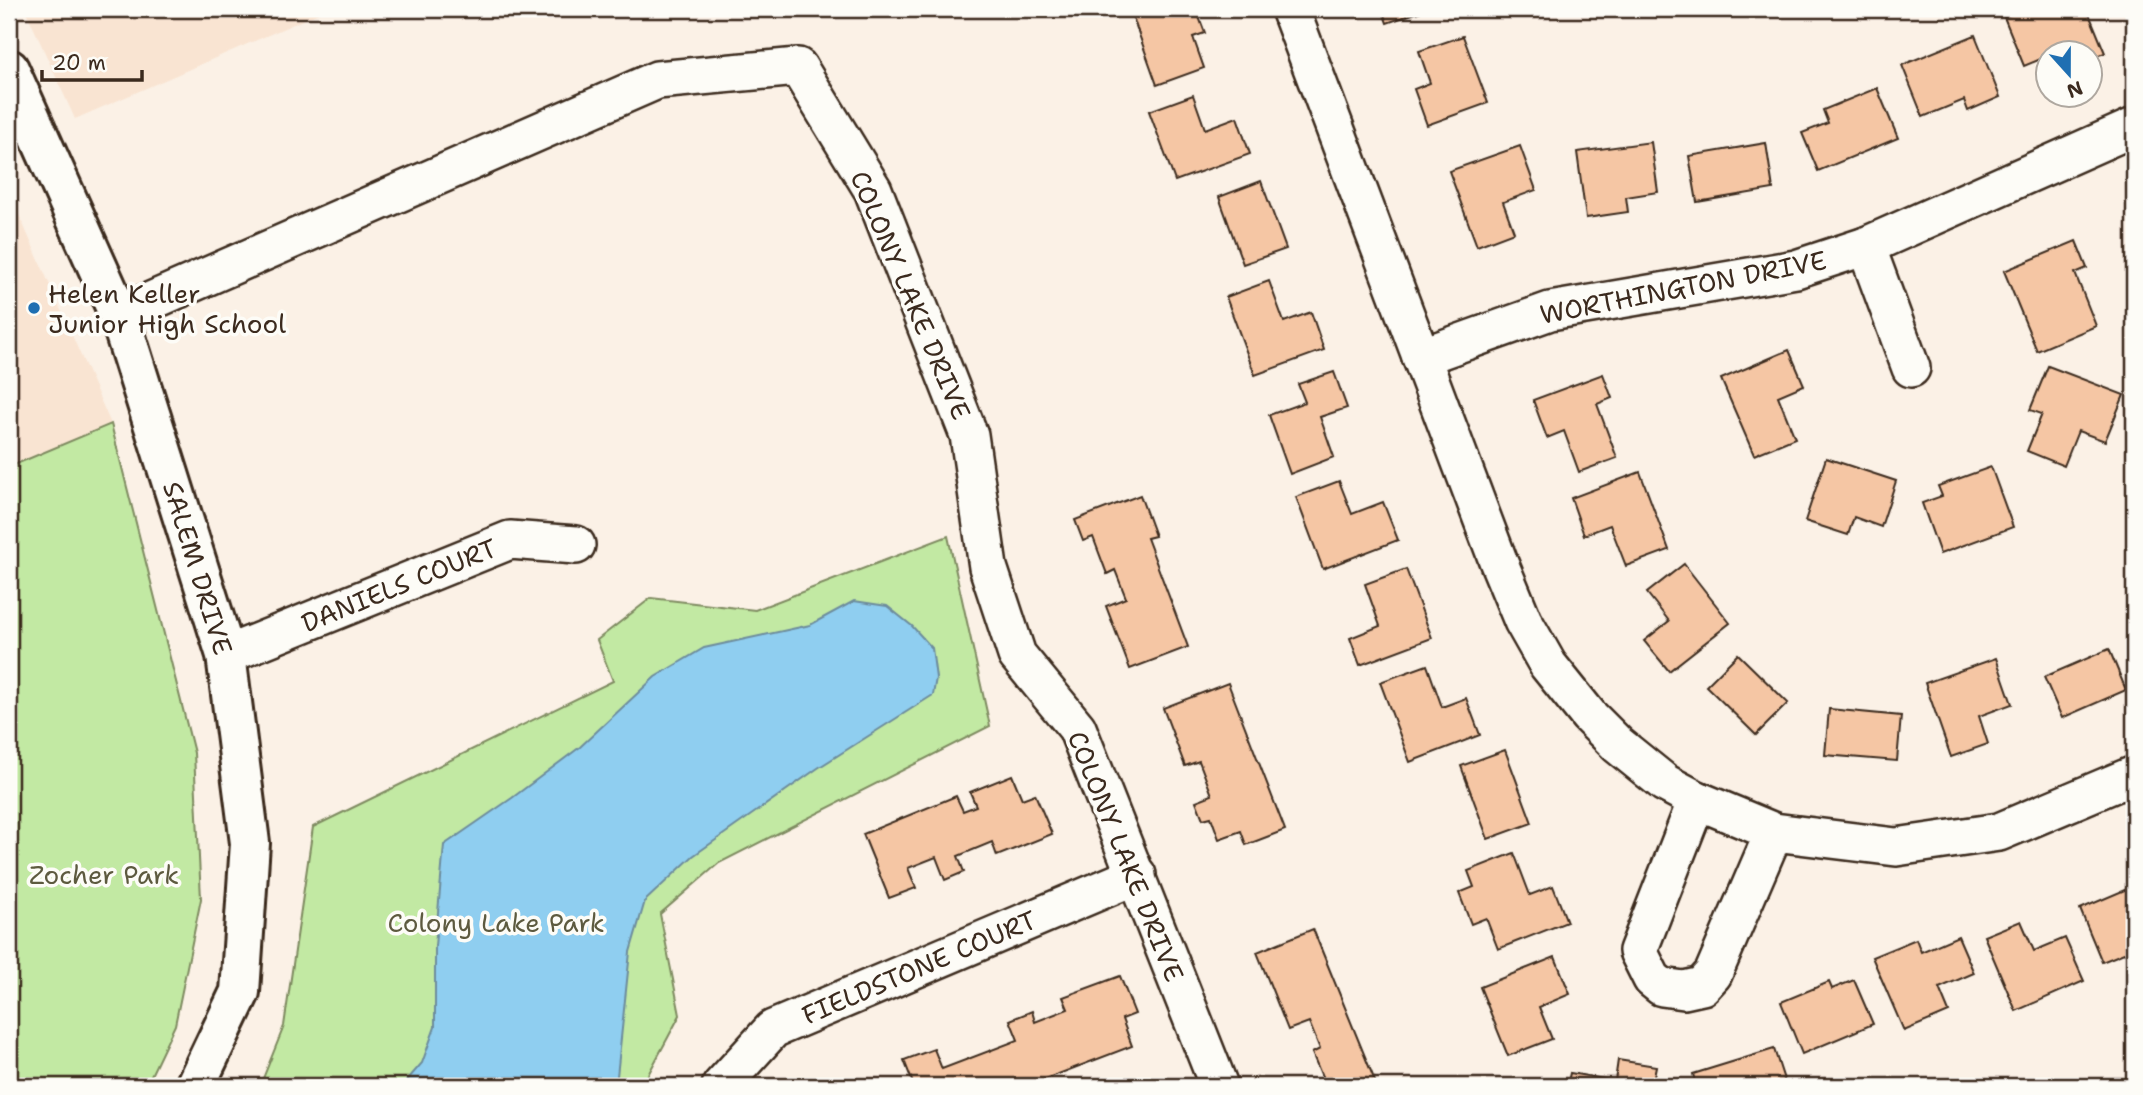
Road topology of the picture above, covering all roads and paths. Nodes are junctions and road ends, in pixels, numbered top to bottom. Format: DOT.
graph roads {
  1 [pos="1290,9"];
  2 [pos="9,69"];
  3 [pos="2134,127"];
  4 [pos="1866,246"];
  5 [pos="119,315"];
  6 [pos="1421,357"];
  7 [pos="1912,368"];
  8 [pos="576,545"];
  9 [pos="226,655"];
  10 [pos="2134,775"];
  11 [pos="1698,800"];
  12 [pos="1774,832"];
  13 [pos="1137,875"];
  14 [pos="195,1086"];
  15 [pos="721,1086"];
  16 [pos="1219,1086"];
  1 -- 6 [label="street"];
  2 -- 5 [label="street, SALEM DRIVE"];
  3 -- 4 [label="street, WORTHINGTON DRIVE"];
  4 -- 6 [label="street, WORTHINGTON DRIVE"];
  4 -- 7 [label="street"];
  5 -- 9 [label="street, SALEM DRIVE"];
  5 -- 13 [label="street, COLONY LAKE DRIVE"];
  6 -- 11 [label="street"];
  8 -- 9 [label="street, DANIELS COURT"];
  9 -- 14 [label="street, SALEM DRIVE"];
  10 -- 12 [label="street"];
  11 -- 12 [label="street"];
  11 -- 12 [label="street"];
  13 -- 15 [label="street, FIELDSTONE COURT"];
  13 -- 16 [label="street, COLONY LAKE DRIVE"];
}
